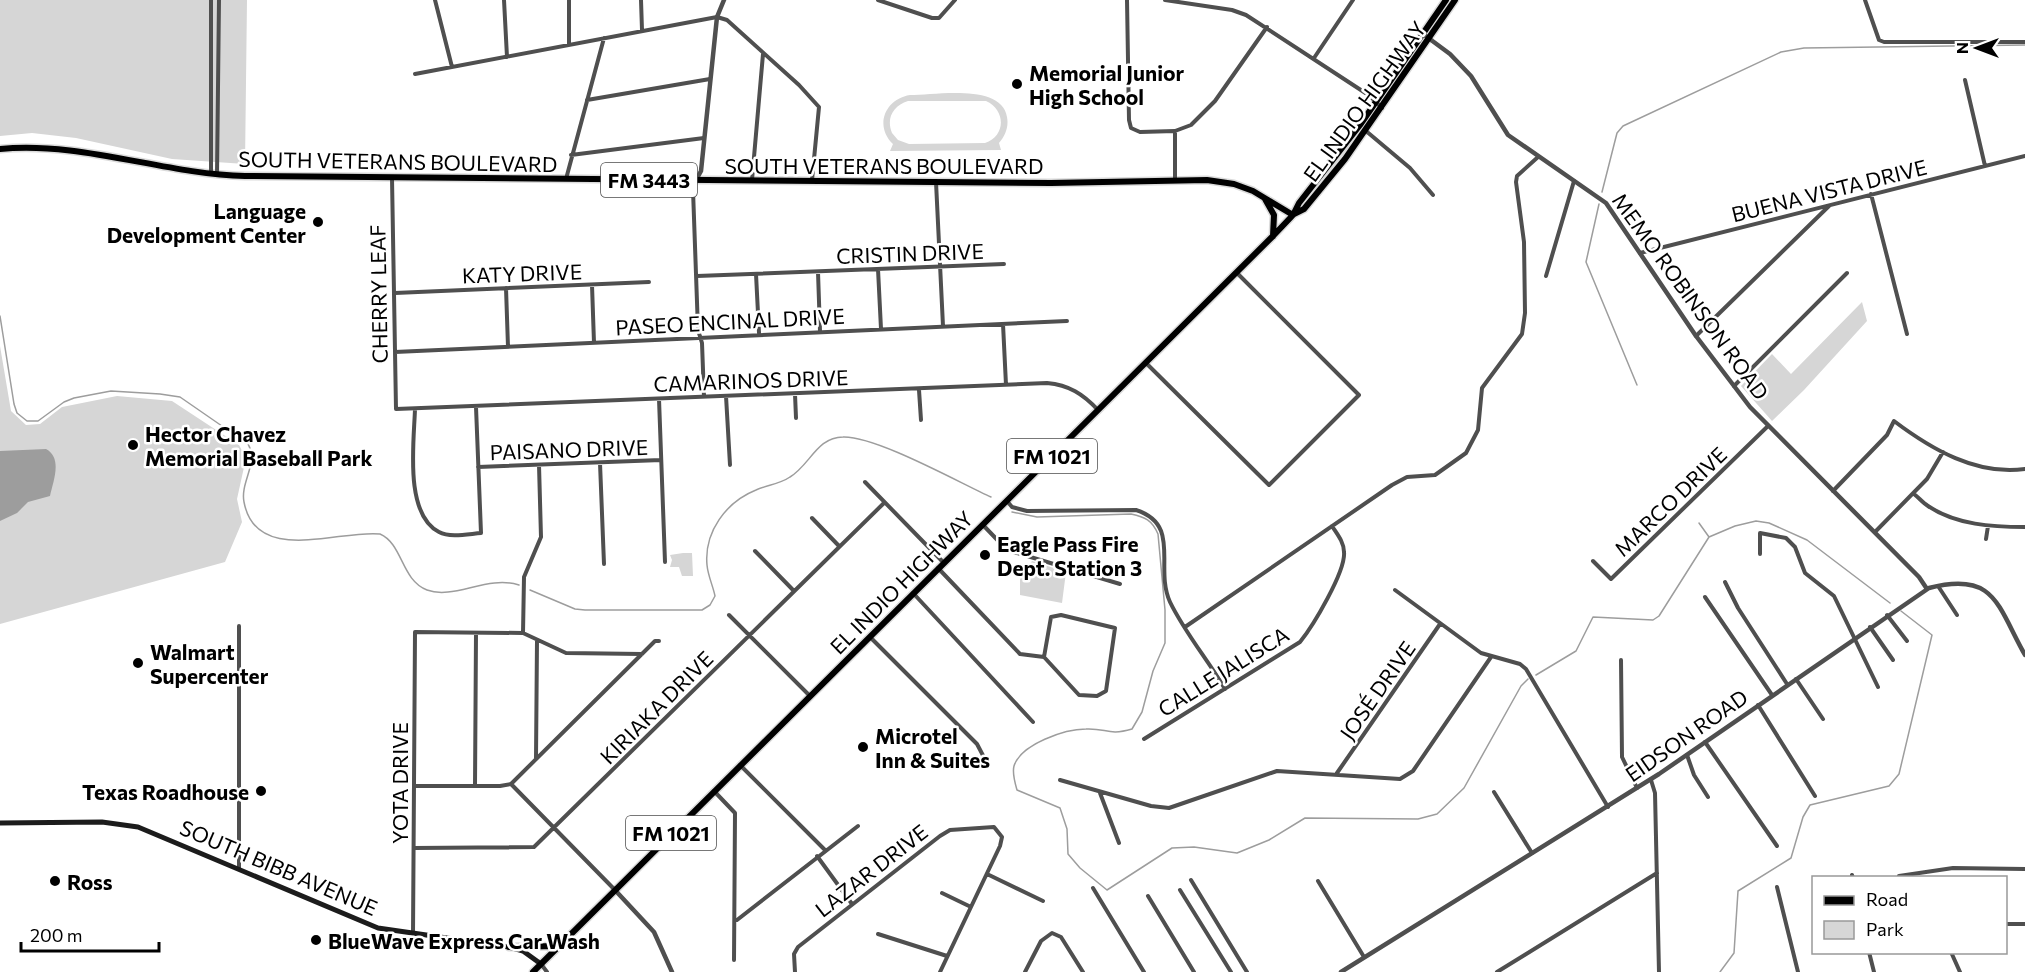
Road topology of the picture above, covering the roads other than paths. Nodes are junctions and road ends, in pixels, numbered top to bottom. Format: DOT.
graph roads {
  1 [pos="211,0"];
  2 [pos="219,0"];
  3 [pos="435,0"];
  4 [pos="504,0"];
  5 [pos="569,0"];
  6 [pos="642,0"];
  7 [pos="724,0"];
  8 [pos="878,0"];
  9 [pos="955,0"];
  10 [pos="1127,0"];
  11 [pos="1165,0"];
  12 [pos="1353,0"];
  13 [pos="1446,0"];
  14 [pos="1455,0"];
  15 [pos="1864,0"];
  16 [pos="211,6"];
  17 [pos="219,6"];
  18 [pos="717,17"];
  19 [pos="1267,27"];
  20 [pos="642,30"];
  21 [pos="1423,34"];
  22 [pos="604,38"];
  23 [pos="1430,38"];
  24 [pos="2025,42"];
  25 [pos="569,44"];
  26 [pos="763,53"];
  27 [pos="211,57"];
  28 [pos="218,57"];
  29 [pos="507,57"];
  30 [pos="1314,58"];
  31 [pos="452,68"];
  32 [pos="415,74"];
  33 [pos="710,79"];
  34 [pos="1965,80"];
  35 [pos="587,100"];
  36 [pos="1376,103"];
  37 [pos="1382,108"];
  38 [pos="210,113"];
  39 [pos="218,113"];
  40 [pos="1175,131"];
  41 [pos="1366,131"];
  42 [pos="704,138"];
  43 [pos="0,149"];
  44 [pos="572,155"];
  45 [pos="2025,156"];
  46 [pos="1538,157"];
  47 [pos="1985,166"];
  48 [pos="214,175"];
  49 [pos="392,178"];
  50 [pos="566,180"];
  51 [pos="696,180"];
  52 [pos="752,180"];
  53 [pos="812,180"];
  54 [pos="936,181"];
  55 [pos="1175,181"];
  56 [pos="1574,181"];
  57 [pos="1872,194"];
  58 [pos="1433,195"];
  59 [pos="1263,196"];
  60 [pos="1829,205"];
  61 [pos="1293,215"];
  62 [pos="1273,236"];
  63 [pos="1640,253"];
  64 [pos="1004,264"];
  65 [pos="940,267"];
  66 [pos="878,269"];
  67 [pos="818,272"];
  68 [pos="1237,273"];
  69 [pos="1847,273"];
  70 [pos="756,274"];
  71 [pos="697,276"];
  72 [pos="1546,276"];
  73 [pos="649,282"];
  74 [pos="592,285"];
  75 [pos="506,288"];
  76 [pos="395,293"];
  77 [pos="1067,321"];
  78 [pos="1003,324"];
  79 [pos="942,326"];
  80 [pos="881,329"];
  81 [pos="820,331"];
  82 [pos="759,333"];
  83 [pos="1907,334"];
  84 [pos="700,336"];
  85 [pos="1696,336"];
  86 [pos="594,343"];
  87 [pos="508,347"];
  88 [pos="394,352"];
  89 [pos="1146,363"];
  90 [pos="1006,385"];
  91 [pos="1734,386"];
  92 [pos="920,390"];
  93 [pos="795,394"];
  94 [pos="726,396"];
  95 [pos="704,397"];
  96 [pos="659,399"];
  97 [pos="476,407"];
  98 [pos="415,409"];
  99 [pos="396,410"];
  100 [pos="1098,410"];
  101 [pos="796,418"];
  102 [pos="921,420"];
  103 [pos="1768,426"];
  104 [pos="1942,452"];
  105 [pos="661,460"];
  106 [pos="600,463"];
  107 [pos="539,465"];
  108 [pos="729,465"];
  109 [pos="478,467"];
  110 [pos="2025,470"];
  111 [pos="865,482"];
  112 [pos="1833,491"];
  113 [pos="1914,494"];
  114 [pos="1007,501"];
  115 [pos="884,503"];
  116 [pos="812,518"];
  117 [pos="983,524"];
  118 [pos="1332,526"];
  119 [pos="1988,526"];
  120 [pos="2025,527"];
  121 [pos="1875,532"];
  122 [pos="1986,539"];
  123 [pos="839,546"];
  124 [pos="755,551"];
  125 [pos="1760,554"];
  126 [pos="1593,561"];
  127 [pos="665,562"];
  128 [pos="604,564"];
  129 [pos="941,565"];
  130 [pos="1725,582"];
  131 [pos="1120,584"];
  132 [pos="1938,585"];
  133 [pos="1927,589"];
  134 [pos="1395,590"];
  135 [pos="794,591"];
  136 [pos="913,593"];
  137 [pos="1705,597"];
  138 [pos="1887,614"];
  139 [pos="729,615"];
  140 [pos="1957,615"];
  141 [pos="1440,624"];
  142 [pos="239,626"];
  143 [pos="1870,626"];
  144 [pos="1185,627"];
  145 [pos="476,633"];
  146 [pos="524,633"];
  147 [pos="750,635"];
  148 [pos="1856,636"];
  149 [pos="869,637"];
  150 [pos="537,639"];
  151 [pos="659,641"];
  152 [pos="1907,641"];
  153 [pos="642,654"];
  154 [pos="2025,655"];
  155 [pos="1044,657"];
  156 [pos="1491,657"];
  157 [pos="1621,660"];
  158 [pos="1893,660"];
  159 [pos="1796,678"];
  160 [pos="1787,684"];
  161 [pos="1878,687"];
  162 [pos="1225,689"];
  163 [pos="1772,694"];
  164 [pos="809,695"];
  165 [pos="1758,705"];
  166 [pos="1823,719"];
  167 [pos="1033,722"];
  168 [pos="1144,739"];
  169 [pos="1705,742"];
  170 [pos="1687,755"];
  171 [pos="536,758"];
  172 [pos="739,764"];
  173 [pos="988,765"];
  174 [pos="1337,774"];
  175 [pos="1060,780"];
  176 [pos="1651,780"];
  177 [pos="511,784"];
  178 [pos="414,786"];
  179 [pos="475,786"];
  180 [pos="1637,789"];
  181 [pos="714,790"];
  182 [pos="1100,792"];
  183 [pos="1494,792"];
  184 [pos="1815,796"];
  185 [pos="1708,797"];
  186 [pos="1608,807"];
  187 [pos="0,823"];
  188 [pos="858,825"];
  189 [pos="554,828"];
  190 [pos="1119,843"];
  191 [pos="1777,846"];
  192 [pos="414,848"];
  193 [pos="825,850"];
  194 [pos="1532,853"];
  195 [pos="818,856"];
  196 [pos="239,868"];
  197 [pos="2025,869"];
  198 [pos="1657,873"];
  199 [pos="987,874"];
  200 [pos="1919,875"];
  201 [pos="1899,876"];
  202 [pos="1191,880"];
  203 [pos="1318,881"];
  204 [pos="1777,887"];
  205 [pos="1093,888"];
  206 [pos="614,889"];
  207 [pos="1180,890"];
  208 [pos="942,893"];
  209 [pos="1148,896"];
  210 [pos="1043,901"];
  211 [pos="852,904"];
  212 [pos="971,907"];
  213 [pos="736,921"];
  214 [pos="2007,924"];
  215 [pos="2025,924"];
  216 [pos="878,934"];
  217 [pos="413,935"];
  218 [pos="557,946"];
  219 [pos="509,947"];
  220 [pos="1870,954"];
  221 [pos="1952,954"];
  222 [pos="947,956"];
  223 [pos="1364,957"];
  224 [pos="735,960"];
  225 [pos="540,964"];
  226 [pos="533,972"];
  227 [pos="548,972"];
  228 [pos="672,972"];
  229 [pos="795,972"];
  230 [pos="940,972"];
  231 [pos="1025,972"];
  232 [pos="1083,972"];
  233 [pos="1144,972"];
  234 [pos="1194,972"];
  235 [pos="1231,972"];
  236 [pos="1247,972"];
  237 [pos="1341,972"];
  238 [pos="1497,972"];
  239 [pos="1659,972"];
  240 [pos="1798,972"];
  241 [pos="1874,972"];
  242 [pos="1960,972"];
  1 -- 16 [label="street"];
  2 -- 17 [label="street"];
  3 -- 31 [label="street"];
  4 -- 29 [label="street"];
  5 -- 25 [label="street"];
  6 -- 20 [label="street"];
  7 -- 18 [label="street"];
  8 -- 9 [label="street"];
  10 -- 40 [label="street"];
  11 -- 19 [label="street"];
  12 -- 30 [label="street"];
  13 -- 21 [label="main road, EL INDIO HIGHWAY / FM 1021"];
  14 -- 23 [label="main road, EL INDIO HIGHWAY / FM 1021"];
  15 -- 24 [label="street"];
  16 -- 17 [label="street"];
  16 -- 27 [label="street"];
  17 -- 28 [label="street"];
  18 -- 20 [label="street"];
  18 -- 26 [label="street"];
  18 -- 33 [label="street"];
  19 -- 30 [label="street"];
  19 -- 40 [label="street"];
  20 -- 22 [label="street"];
  21 -- 23 [label="street, MEMO ROBINSON ROAD"];
  21 -- 36 [label="main road, EL INDIO HIGHWAY / FM 1021"];
  22 -- 25 [label="street"];
  22 -- 35 [label="street"];
  23 -- 37 [label="main road, EL INDIO HIGHWAY / FM 1021"];
  23 -- 46 [label="street, MEMO ROBINSON ROAD"];
  25 -- 29 [label="street"];
  26 -- 52 [label="street"];
  26 -- 53 [label="street"];
  27 -- 28 [label="street"];
  27 -- 38 [label="street"];
  28 -- 39 [label="street"];
  29 -- 31 [label="street"];
  30 -- 36 [label="street"];
  31 -- 32 [label="street"];
  33 -- 35 [label="street"];
  33 -- 42 [label="street"];
  34 -- 47 [label="street"];
  35 -- 44 [label="street"];
  36 -- 37 [label="street"];
  36 -- 61 [label="main road, EL INDIO HIGHWAY / FM 1021"];
  37 -- 41 [label="main road, EL INDIO HIGHWAY / FM 1021"];
  38 -- 39 [label="street"];
  38 -- 48 [label="street"];
  39 -- 48 [label="street"];
  40 -- 55 [label="street"];
  41 -- 58 [label="street"];
  41 -- 61 [label="main road, EL INDIO HIGHWAY / FM 1021"];
  42 -- 44 [label="street"];
  42 -- 51 [label="street"];
  43 -- 48 [label="main road, SOUTH VETERANS BOULEVARD / FM 3443"];
  44 -- 50 [label="street"];
  45 -- 47 [label="street, BUENA VISTA DRIVE"];
  46 -- 56 [label="street, MEMO ROBINSON ROAD"];
  46 -- 118 [label="street"];
  47 -- 57 [label="street, BUENA VISTA DRIVE"];
  48 -- 49 [label="main road, SOUTH VETERANS BOULEVARD / FM 3443"];
  49 -- 50 [label="main road, SOUTH VETERANS BOULEVARD / FM 3443"];
  49 -- 76 [label="street, CHERRY LEAF"];
  50 -- 51 [label="main road, SOUTH VETERANS BOULEVARD / FM 3443"];
  51 -- 52 [label="main road, SOUTH VETERANS BOULEVARD / FM 3443"];
  51 -- 71 [label="street"];
  52 -- 53 [label="main road, SOUTH VETERANS BOULEVARD / FM 3443"];
  53 -- 54 [label="main road, SOUTH VETERANS BOULEVARD / FM 3443"];
  54 -- 55 [label="main road, SOUTH VETERANS BOULEVARD / FM 3443"];
  54 -- 65 [label="street"];
  55 -- 59 [label="main road, SOUTH VETERANS BOULEVARD / FM 3443"];
  56 -- 63 [label="street, MEMO ROBINSON ROAD"];
  56 -- 72 [label="street"];
  57 -- 60 [label="street, BUENA VISTA DRIVE"];
  57 -- 83 [label="street"];
  59 -- 61 [label="main road, SOUTH VETERANS BOULEVARD / FM 3443"];
  59 -- 62 [label="main road"];
  60 -- 63 [label="street, BUENA VISTA DRIVE"];
  60 -- 85 [label="street"];
  61 -- 62 [label="main road, EL INDIO HIGHWAY / FM 1021"];
  62 -- 68 [label="main road, EL INDIO HIGHWAY / FM 1021"];
  63 -- 85 [label="street, MEMO ROBINSON ROAD"];
  64 -- 65 [label="street, CRISTIN DRIVE"];
  65 -- 66 [label="street, CRISTIN DRIVE"];
  65 -- 79 [label="street"];
  66 -- 67 [label="street, CRISTIN DRIVE"];
  66 -- 80 [label="street"];
  67 -- 70 [label="street, CRISTIN DRIVE"];
  67 -- 81 [label="street"];
  68 -- 89 [label="main road, EL INDIO HIGHWAY / FM 1021"];
  68 -- 89 [label="street"];
  69 -- 91 [label="street"];
  70 -- 71 [label="street, CRISTIN DRIVE"];
  70 -- 82 [label="street"];
  71 -- 84 [label="street"];
  73 -- 74 [label="street, KATY DRIVE"];
  74 -- 75 [label="street, KATY DRIVE"];
  74 -- 86 [label="street"];
  75 -- 76 [label="street, KATY DRIVE"];
  75 -- 87 [label="street"];
  76 -- 88 [label="street, CHERRY LEAF"];
  77 -- 78 [label="street, PASEO ENCINAL DRIVE"];
  78 -- 79 [label="street, PASEO ENCINAL DRIVE"];
  78 -- 90 [label="street"];
  79 -- 80 [label="street, PASEO ENCINAL DRIVE"];
  80 -- 81 [label="street, PASEO ENCINAL DRIVE"];
  81 -- 82 [label="street, PASEO ENCINAL DRIVE"];
  82 -- 84 [label="street, PASEO ENCINAL DRIVE"];
  84 -- 86 [label="street, PASEO ENCINAL DRIVE"];
  84 -- 95 [label="street"];
  85 -- 91 [label="street, MEMO ROBINSON ROAD"];
  86 -- 87 [label="street, PASEO ENCINAL DRIVE"];
  87 -- 88 [label="street, PASEO ENCINAL DRIVE"];
  88 -- 99 [label="street, CHERRY LEAF"];
  89 -- 100 [label="main road, EL INDIO HIGHWAY / FM 1021"];
  90 -- 92 [label="street, CAMARINOS DRIVE"];
  90 -- 100 [label="street, CAMARINOS DRIVE"];
  91 -- 103 [label="street, MEMO ROBINSON ROAD"];
  92 -- 93 [label="street, CAMARINOS DRIVE"];
  92 -- 102 [label="street"];
  93 -- 94 [label="street, CAMARINOS DRIVE"];
  93 -- 101 [label="street"];
  94 -- 95 [label="street, CAMARINOS DRIVE"];
  94 -- 108 [label="street"];
  95 -- 96 [label="street, CAMARINOS DRIVE"];
  96 -- 97 [label="street, CAMARINOS DRIVE"];
  96 -- 105 [label="street"];
  97 -- 98 [label="street, CAMARINOS DRIVE"];
  97 -- 109 [label="street"];
  98 -- 99 [label="street, CAMARINOS DRIVE"];
  98 -- 109 [label="street"];
  100 -- 114 [label="main road, EL INDIO HIGHWAY / FM 1021"];
  103 -- 112 [label="street, MEMO ROBINSON ROAD"];
  103 -- 126 [label="street, MARCO DRIVE"];
  104 -- 110 [label="street"];
  104 -- 112 [label="street"];
  104 -- 113 [label="street"];
  105 -- 106 [label="street, PAISANO DRIVE"];
  105 -- 127 [label="street"];
  106 -- 107 [label="street, PAISANO DRIVE"];
  106 -- 128 [label="street"];
  107 -- 109 [label="street, PAISANO DRIVE"];
  107 -- 146 [label="street"];
  111 -- 115 [label="street"];
  112 -- 121 [label="street, MEMO ROBINSON ROAD"];
  113 -- 119 [label="street"];
  113 -- 121 [label="street"];
  114 -- 117 [label="main road, EL INDIO HIGHWAY / FM 1021"];
  114 -- 144 [label="street"];
  115 -- 123 [label="street, KIRIAKA DRIVE"];
  115 -- 129 [label="street"];
  116 -- 123 [label="street"];
  117 -- 129 [label="main road, EL INDIO HIGHWAY / FM 1021"];
  117 -- 131 [label="street"];
  118 -- 144 [label="street"];
  118 -- 162 [label="street, CALLE JALISCA"];
  119 -- 120 [label="street"];
  119 -- 122 [label="street"];
  121 -- 133 [label="street, MEMO ROBINSON ROAD"];
  123 -- 135 [label="street, KIRIAKA DRIVE"];
  124 -- 135 [label="street"];
  125 -- 148 [label="street"];
  129 -- 136 [label="main road, EL INDIO HIGHWAY / FM 1021"];
  129 -- 155 [label="street"];
  130 -- 160 [label="street"];
  132 -- 133 [label="street, EIDSON ROAD"];
  132 -- 140 [label="street"];
  132 -- 154 [label="street, EIDSON ROAD"];
  133 -- 138 [label="street, EIDSON ROAD"];
  134 -- 141 [label="street"];
  135 -- 147 [label="street, KIRIAKA DRIVE"];
  136 -- 149 [label="main road, EL INDIO HIGHWAY / FM 1021"];
  136 -- 167 [label="street"];
  137 -- 163 [label="street"];
  138 -- 143 [label="street, EIDSON ROAD"];
  138 -- 152 [label="street"];
  139 -- 147 [label="street"];
  141 -- 156 [label="street"];
  141 -- 174 [label="street, JOSÉ DRIVE"];
  142 -- 196 [label="street"];
  143 -- 148 [label="street, EIDSON ROAD"];
  143 -- 158 [label="street"];
  144 -- 162 [label="street"];
  145 -- 146 [label="street"];
  145 -- 178 [label="street, YOTA DRIVE"];
  145 -- 179 [label="street"];
  146 -- 150 [label="street"];
  147 -- 164 [label="street"];
  147 -- 189 [label="street, KIRIAKA DRIVE"];
  148 -- 159 [label="street, EIDSON ROAD"];
  148 -- 161 [label="street"];
  149 -- 164 [label="main road, EL INDIO HIGHWAY / FM 1021"];
  149 -- 173 [label="street"];
  150 -- 153 [label="street"];
  150 -- 171 [label="street"];
  151 -- 153 [label="street"];
  153 -- 171 [label="street"];
  155 -- 155 [label="street"];
  156 -- 174 [label="street"];
  156 -- 186 [label="street"];
  157 -- 180 [label="street"];
  159 -- 160 [label="street, EIDSON ROAD"];
  159 -- 166 [label="street"];
  160 -- 163 [label="street, EIDSON ROAD"];
  162 -- 168 [label="street, CALLE JALISCA"];
  163 -- 165 [label="street, EIDSON ROAD"];
  164 -- 172 [label="main road, EL INDIO HIGHWAY / FM 1021"];
  165 -- 169 [label="street, EIDSON ROAD"];
  165 -- 184 [label="street"];
  169 -- 170 [label="street, EIDSON ROAD"];
  169 -- 191 [label="street"];
  170 -- 176 [label="street, EIDSON ROAD"];
  170 -- 185 [label="street"];
  171 -- 177 [label="street"];
  172 -- 181 [label="main road, EL INDIO HIGHWAY / FM 1021"];
  172 -- 193 [label="street"];
  174 -- 182 [label="street"];
  175 -- 182 [label="street"];
  176 -- 180 [label="street, EIDSON ROAD"];
  176 -- 198 [label="street"];
  177 -- 179 [label="street"];
  177 -- 189 [label="street"];
  178 -- 179 [label="street"];
  178 -- 192 [label="street, YOTA DRIVE"];
  180 -- 186 [label="street, EIDSON ROAD"];
  181 -- 206 [label="main road, EL INDIO HIGHWAY / FM 1021"];
  181 -- 213 [label="street"];
  182 -- 190 [label="street"];
  183 -- 194 [label="street"];
  186 -- 194 [label="street, EIDSON ROAD"];
  187 -- 196 [label="main road, SOUTH BIBB AVENUE"];
  188 -- 193 [label="street"];
  189 -- 192 [label="street, KIRIAKA DRIVE"];
  189 -- 206 [label="street"];
  192 -- 217 [label="street, YOTA DRIVE"];
  193 -- 195 [label="street"];
  194 -- 223 [label="street, EIDSON ROAD"];
  195 -- 211 [label="street"];
  195 -- 213 [label="street"];
  196 -- 217 [label="main road, SOUTH BIBB AVENUE"];
  197 -- 200 [label="street"];
  198 -- 238 [label="street"];
  198 -- 239 [label="street"];
  199 -- 210 [label="street"];
  199 -- 211 [label="street, LAZAR DRIVE"];
  199 -- 212 [label="street"];
  200 -- 201 [label="street"];
  202 -- 236 [label="street"];
  203 -- 223 [label="street"];
  204 -- 240 [label="street"];
  205 -- 233 [label="street"];
  206 -- 218 [label="main road, EL INDIO HIGHWAY / FM 1021"];
  206 -- 228 [label="street"];
  207 -- 235 [label="street"];
  208 -- 212 [label="street"];
  209 -- 234 [label="street"];
  211 -- 229 [label="street, LAZAR DRIVE"];
  212 -- 222 [label="street"];
  213 -- 224 [label="street"];
  214 -- 215 [label="street"];
  216 -- 222 [label="street"];
  217 -- 219 [label="main road, SOUTH BIBB AVENUE"];
  218 -- 219 [label="main road"];
  218 -- 225 [label="main road, EL INDIO HIGHWAY / FM 1021"];
  219 -- 225 [label="main road, SOUTH BIBB AVENUE"];
  220 -- 241 [label="street"];
  221 -- 242 [label="street"];
  222 -- 230 [label="street"];
  223 -- 237 [label="street, EIDSON ROAD"];
  225 -- 226 [label="main road, EL INDIO HIGHWAY / FM 1021"];
  225 -- 227 [label="street"];
  231 -- 232 [label="street"];
}
